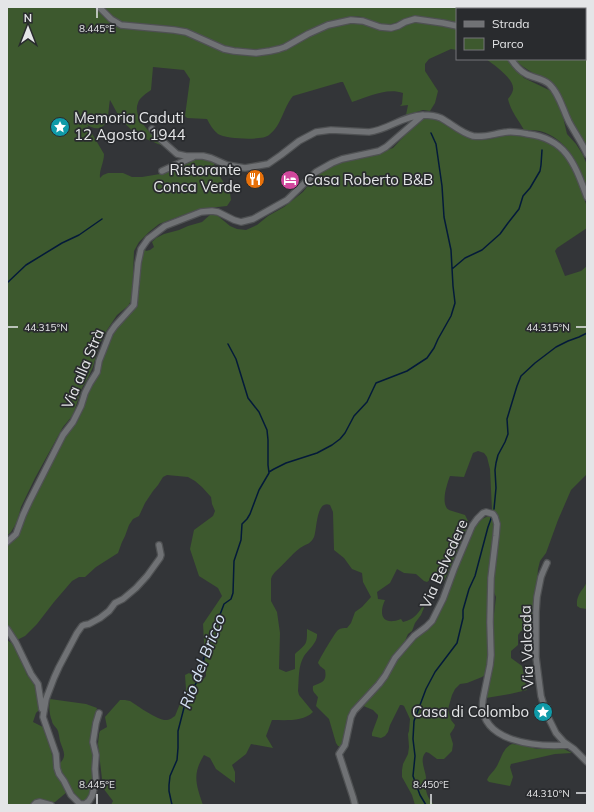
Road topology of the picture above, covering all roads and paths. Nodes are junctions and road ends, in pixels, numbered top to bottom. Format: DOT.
graph roads {
  1 [pos="99,7"];
  2 [pos="456,26"];
  3 [pos="512,60"];
  4 [pos="423,114"];
  5 [pos="152,129"];
  6 [pos="587,154"];
  7 [pos="195,156"];
  8 [pos="162,171"];
  9 [pos="587,197"];
  10 [pos="7,542"];
  11 [pos="159,545"];
  12 [pos="547,563"];
  13 [pos="7,628"];
  14 [pos="99,713"];
  15 [pos="43,717"];
  16 [pos="568,745"];
  17 [pos="587,762"];
  18 [pos="34,805"];
  19 [pos="51,805"];
  20 [pos="355,805"];
  1 -- 2 [label="street"];
  3 -- 6 [label="street"];
  4 -- 7 [label="street"];
  4 -- 9 [label="street"];
  4 -- 10 [label="street, Via alla Strà"];
  5 -- 7 [label="street"];
  7 -- 8 [label="street"];
  11 -- 15 [label="street"];
  12 -- 16 [label="street, Via Valcada"];
  13 -- 15 [label="street"];
  14 -- 15 [label="street"];
  16 -- 17 [label="street, Via Valcada"];
  16 -- 20 [label="street, Via Belvedere"];
  18 -- 19 [label="street"];
}
